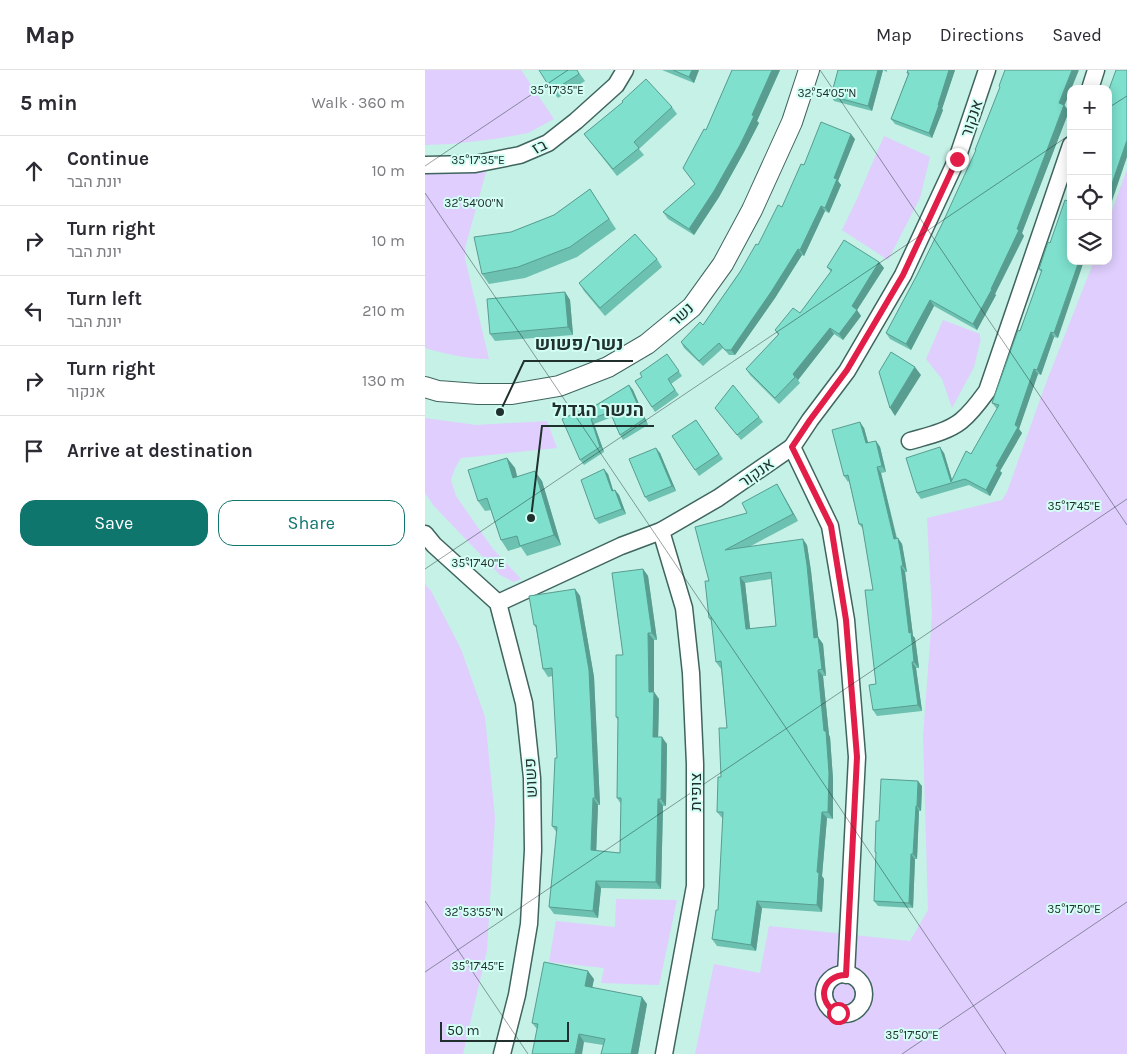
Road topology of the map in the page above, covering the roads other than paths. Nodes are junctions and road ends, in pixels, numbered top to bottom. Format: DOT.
graph roads {
  1 [pos="625,70"];
  2 [pos="809,70"];
  3 [pos="987,70"];
  4 [pos="1096,70"];
  5 [pos="1091,85"];
  6 [pos="1067,157"];
  7 [pos="425,165"];
  8 [pos="425,387"];
  9 [pos="910,441"];
  10 [pos="792,447"];
  11 [pos="661,531"];
  12 [pos="425,534"];
  13 [pos="498,603"];
  14 [pos="846,975"];
  15 [pos="502,1054"];
  16 [pos="664,1054"];
  1 -- 7 [label="street, בז"];
  2 -- 8 [label="street, נשר"];
  3 -- 10 [label="street, אנקור"];
  4 -- 5 [label="street"];
  6 -- 9 [label="street"];
  10 -- 11 [label="street, אנקור"];
  10 -- 14 [label="street"];
  11 -- 13 [label="street, אנקור"];
  11 -- 16 [label="street, צופית"];
  12 -- 13 [label="street"];
  13 -- 15 [label="street, פשוש"];
}
